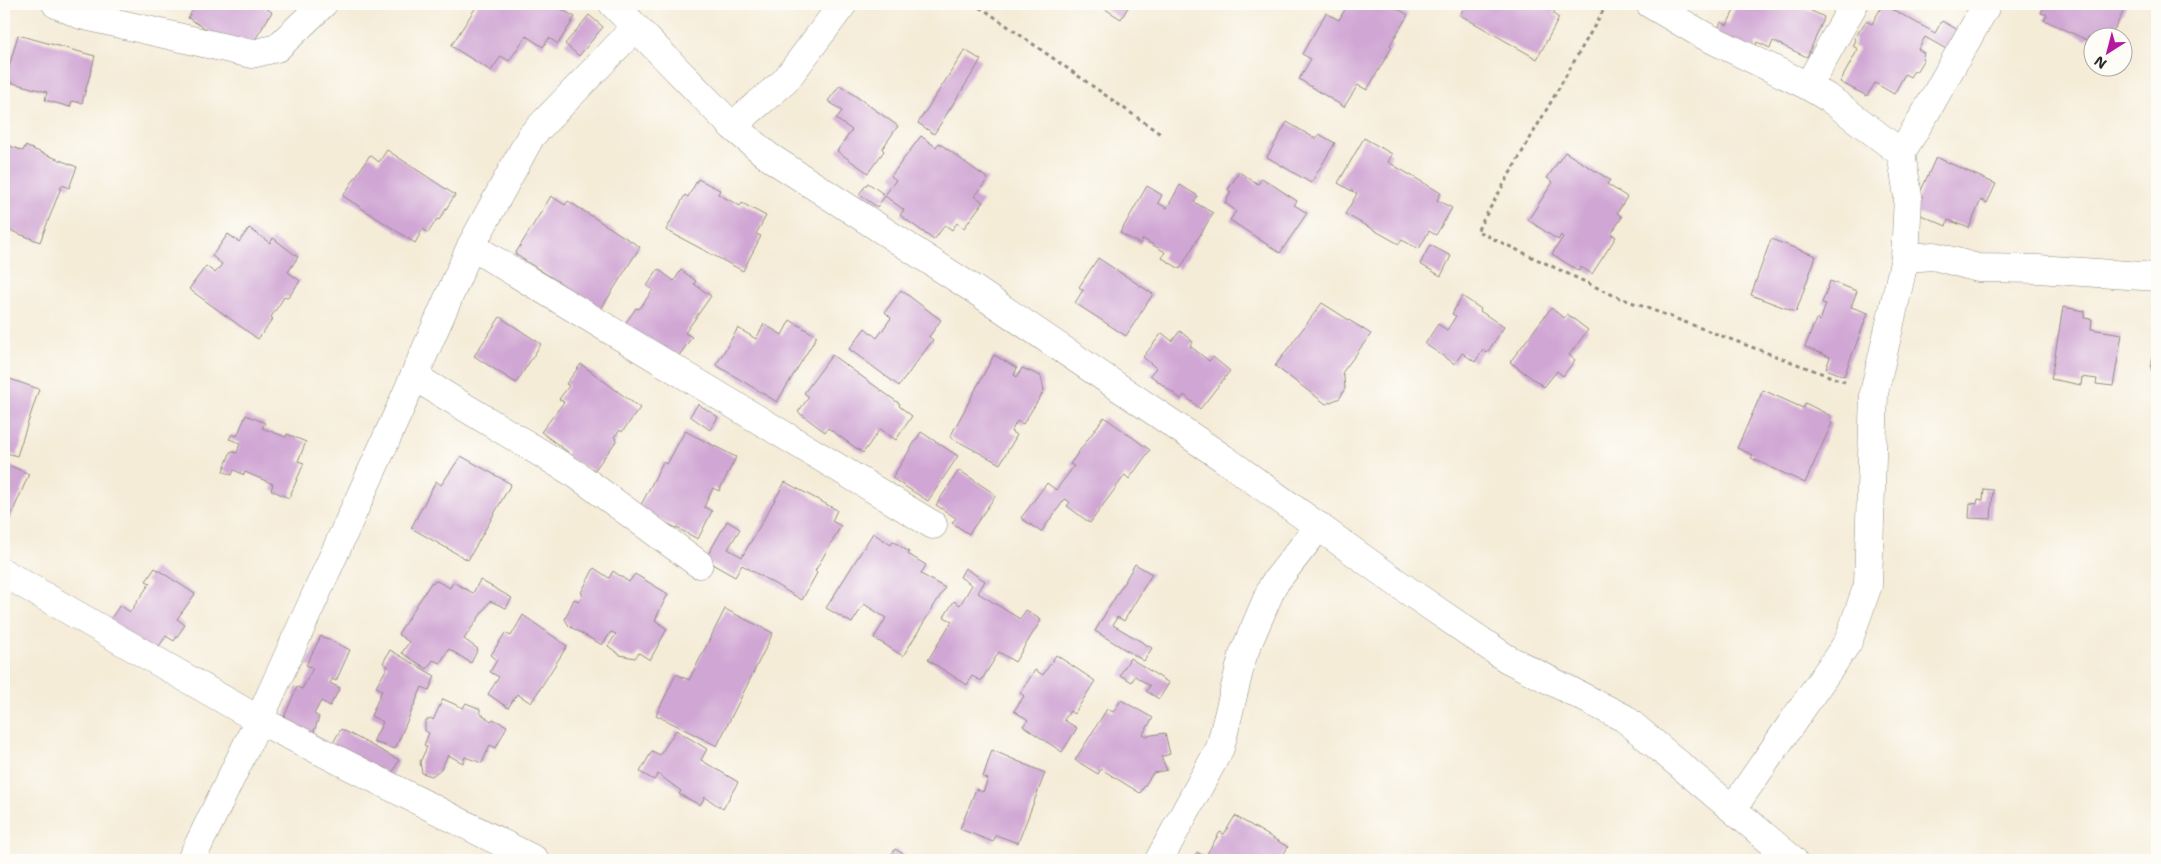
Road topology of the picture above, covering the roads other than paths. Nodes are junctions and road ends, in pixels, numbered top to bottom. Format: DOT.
graph roads {
  1 [pos="56,4"];
  2 [pos="323,4"];
  3 [pos="613,4"];
  4 [pos="843,4"];
  5 [pos="1650,4"];
  6 [pos="1854,4"];
  7 [pos="1987,4"];
  8 [pos="636,28"];
  9 [pos="1808,86"];
  10 [pos="732,126"];
  11 [pos="1901,153"];
  12 [pos="471,246"];
  13 [pos="1905,258"];
  14 [pos="2157,277"];
  15 [pos="414,377"];
  16 [pos="933,525"];
  17 [pos="1319,526"];
  18 [pos="699,564"];
  19 [pos="4,573"];
  20 [pos="259,720"];
  21 [pos="1733,808"];
  22 [pos="191,860"];
  23 [pos="535,860"];
  24 [pos="1159,860"];
  25 [pos="1793,860"];
  1 -- 2 [label="street"];
  3 -- 8 [label="street"];
  4 -- 10 [label="street"];
  5 -- 9 [label="street"];
  6 -- 9 [label="street"];
  7 -- 11 [label="street"];
  8 -- 10 [label="street"];
  8 -- 12 [label="street"];
  9 -- 11 [label="street"];
  10 -- 17 [label="street"];
  11 -- 13 [label="street"];
  12 -- 15 [label="street"];
  12 -- 16 [label="street"];
  13 -- 14 [label="street"];
  13 -- 21 [label="street"];
  15 -- 18 [label="street"];
  15 -- 20 [label="street"];
  17 -- 21 [label="street"];
  17 -- 24 [label="street"];
  19 -- 20 [label="street"];
  20 -- 22 [label="street"];
  20 -- 23 [label="street"];
  21 -- 25 [label="street"];
}
